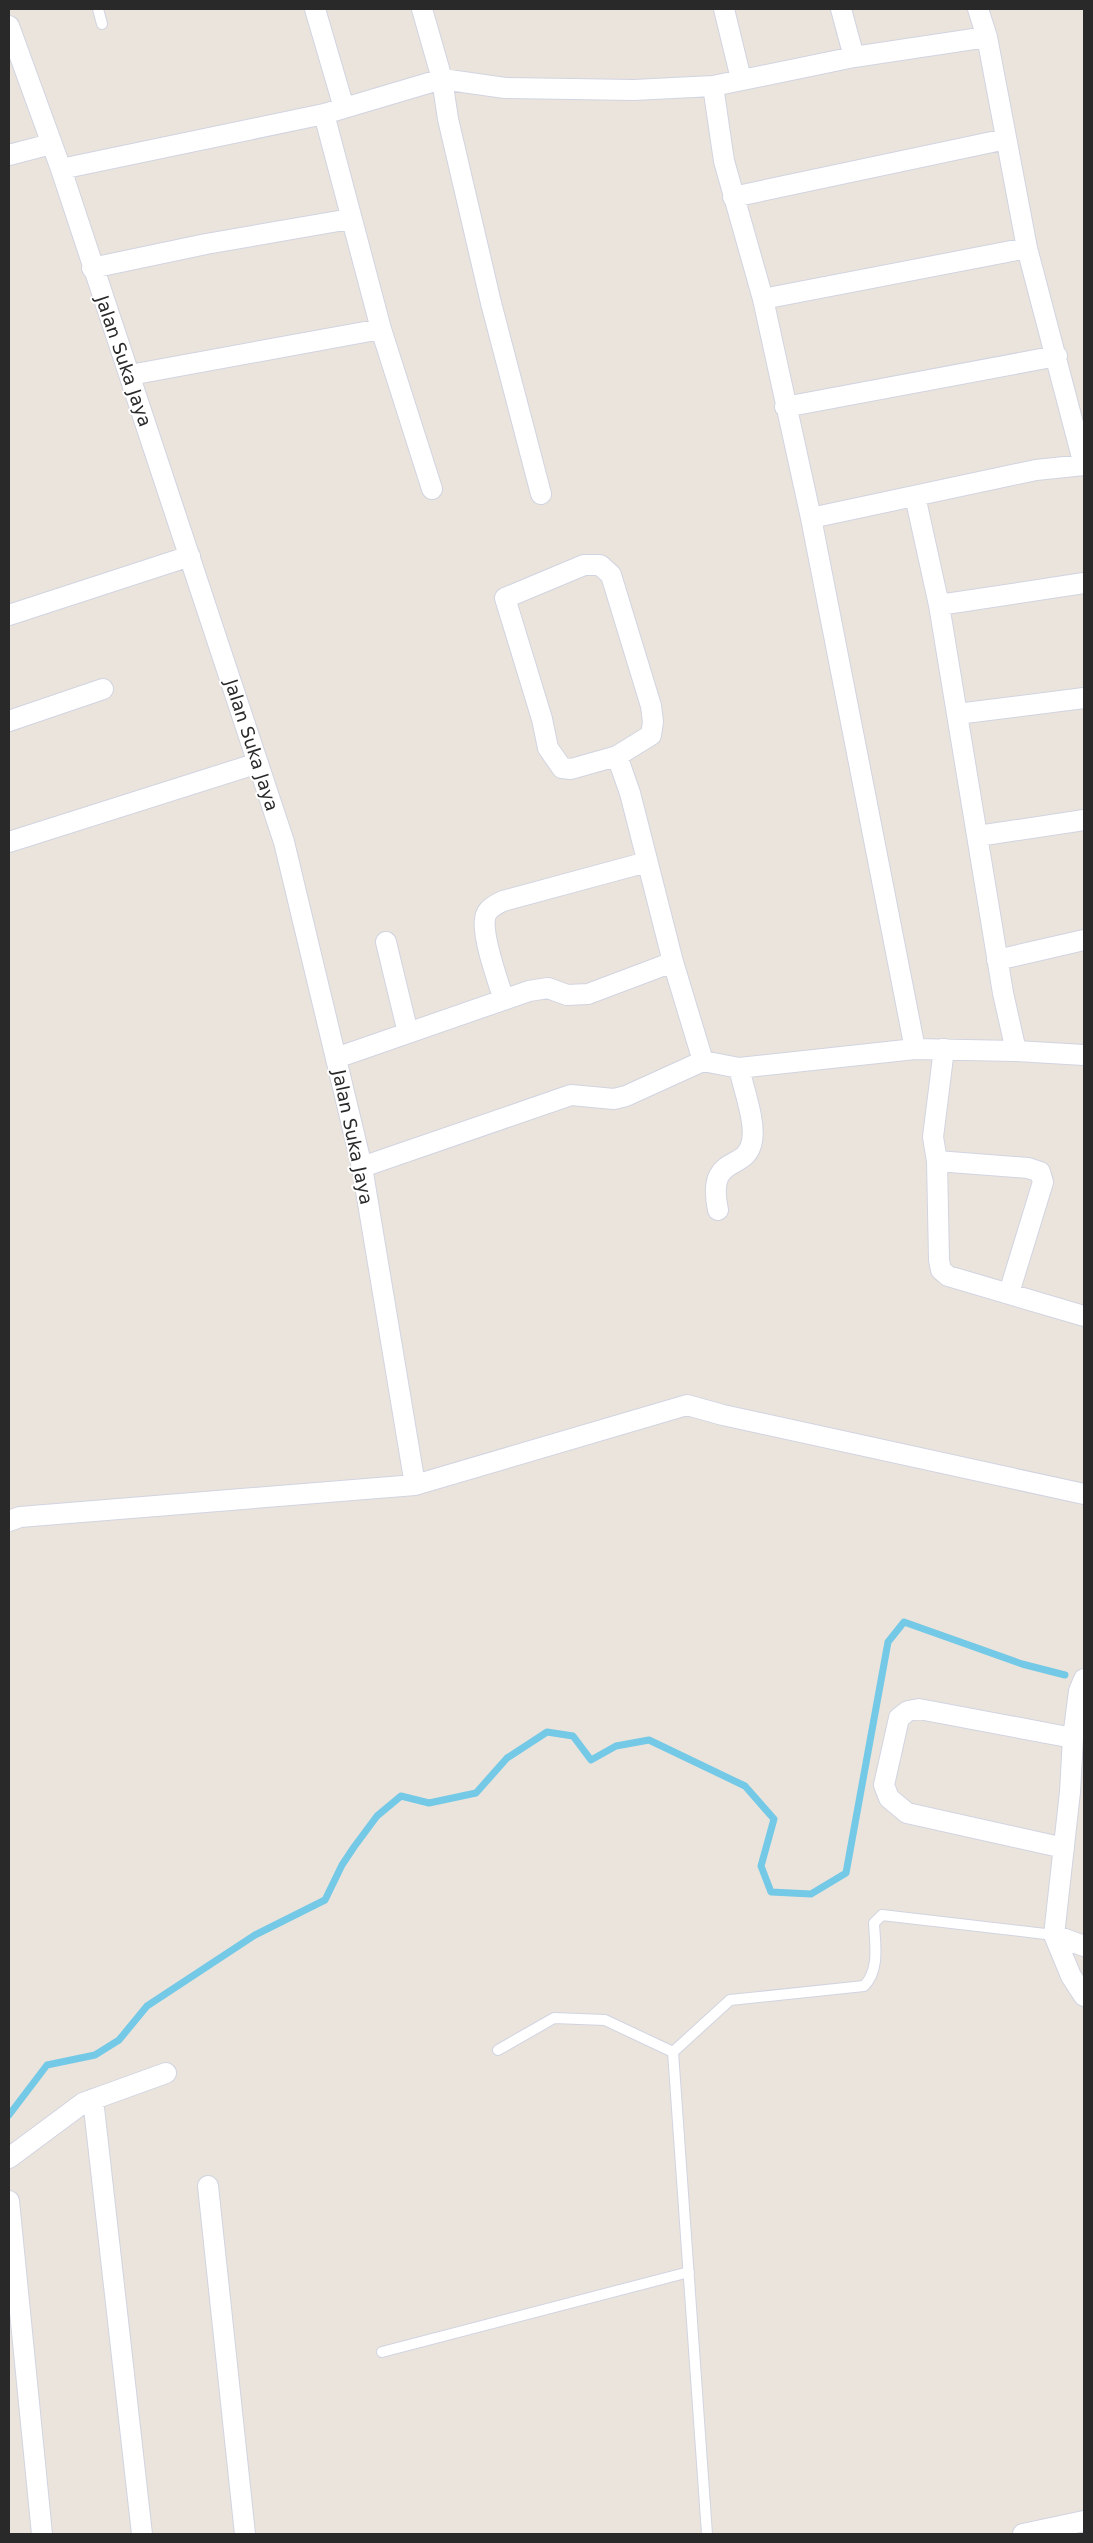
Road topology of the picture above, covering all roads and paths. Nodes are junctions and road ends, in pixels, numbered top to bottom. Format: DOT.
graph roads {
  1 [pos="98,9"];
  2 [pos="315,9"];
  3 [pos="422,9"];
  4 [pos="724,9"];
  5 [pos="841,9"];
  6 [pos="978,9"];
  7 [pos="102,24"];
  8 [pos="9,26"];
  9 [pos="987,37"];
  10 [pos="854,56"];
  11 [pos="442,79"];
  12 [pos="741,79"];
  13 [pos="713,86"];
  14 [pos="344,108"];
  15 [pos="324,114"];
  16 [pos="1006,139"];
  17 [pos="51,144"];
  18 [pos="9,155"];
  19 [pos="61,169"];
  20 [pos="733,197"];
  21 [pos="350,219"];
  22 [pos="1028,248"];
  23 [pos="92,268"];
  24 [pos="763,299"];
  25 [pos="381,329"];
  26 [pos="1057,356"];
  27 [pos="130,375"];
  28 [pos="785,407"];
  29 [pos="1084,465"];
  30 [pos="432,489"];
  31 [pos="540,494"];
  32 [pos="915,496"];
  33 [pos="810,518"];
  34 [pos="190,556"];
  35 [pos="1084,583"];
  36 [pos="938,606"];
  37 [pos="9,615"];
  38 [pos="103,689"];
  39 [pos="1084,698"];
  40 [pos="11,714"];
  41 [pos="957,714"];
  42 [pos="617,756"];
  43 [pos="258,763"];
  44 [pos="1084,820"];
  45 [pos="978,836"];
  46 [pos="9,842"];
  47 [pos="647,862"];
  48 [pos="1084,940"];
  49 [pos="386,942"];
  50 [pos="997,960"];
  51 [pos="673,962"];
  52 [pos="504,1000"];
  53 [pos="408,1034"];
  54 [pos="915,1049"];
  55 [pos="944,1050"];
  56 [pos="1016,1050"];
  57 [pos="1084,1056"];
  58 [pos="336,1058"];
  59 [pos="703,1061"];
  60 [pos="739,1068"];
  61 [pos="937,1161"];
  62 [pos="362,1167"];
  63 [pos="718,1210"];
  64 [pos="1010,1293"];
  65 [pos="1084,1316"];
  66 [pos="415,1485"];
  67 [pos="1084,1494"];
  68 [pos="9,1521"];
  69 [pos="1082,1685"];
  70 [pos="1073,1738"];
  71 [pos="1064,1848"];
  72 [pos="1054,1935"];
  73 [pos="1084,1946"];
  74 [pos="1084,1996"];
  75 [pos="498,2050"];
  76 [pos="673,2052"];
  77 [pos="166,2073"];
  78 [pos="93,2098"];
  79 [pos="9,2158"];
  80 [pos="208,2186"];
  81 [pos="9,2201"];
  82 [pos="689,2272"];
  83 [pos="382,2352"];
  84 [pos="1084,2521"];
  85 [pos="42,2534"];
  86 [pos="142,2534"];
  87 [pos="245,2534"];
  88 [pos="708,2534"];
  89 [pos="1023,2534"];
  1 -- 7 [label="lane"];
  2 -- 14 [label="street"];
  3 -- 11 [label="street"];
  4 -- 12 [label="street"];
  5 -- 10 [label="street"];
  6 -- 9 [label="street"];
  8 -- 17 [label="street, Jalan Suka Jaya"];
  9 -- 10 [label="street"];
  9 -- 16 [label="street"];
  10 -- 12 [label="street"];
  11 -- 13 [label="street"];
  11 -- 14 [label="street"];
  11 -- 31 [label="street"];
  12 -- 13 [label="street"];
  13 -- 20 [label="street"];
  14 -- 15 [label="street"];
  15 -- 19 [label="street"];
  15 -- 21 [label="street"];
  16 -- 20 [label="street"];
  16 -- 22 [label="street"];
  17 -- 18 [label="street"];
  17 -- 19 [label="street, Jalan Suka Jaya"];
  19 -- 23 [label="street, Jalan Suka Jaya"];
  20 -- 24 [label="street"];
  21 -- 23 [label="street"];
  21 -- 25 [label="street"];
  22 -- 24 [label="street"];
  22 -- 26 [label="street"];
  23 -- 27 [label="street, Jalan Suka Jaya"];
  24 -- 28 [label="street"];
  25 -- 27 [label="street"];
  25 -- 30 [label="street"];
  26 -- 28 [label="street"];
  26 -- 29 [label="street"];
  27 -- 34 [label="street, Jalan Suka Jaya"];
  28 -- 33 [label="street"];
  29 -- 32 [label="street"];
  32 -- 33 [label="street"];
  32 -- 36 [label="street"];
  33 -- 54 [label="street"];
  34 -- 37 [label="street"];
  34 -- 43 [label="street, Jalan Suka Jaya"];
  35 -- 36 [label="street"];
  36 -- 41 [label="street"];
  38 -- 40 [label="street"];
  39 -- 41 [label="street"];
  41 -- 45 [label="street"];
  42 -- 42 [label="street"];
  42 -- 47 [label="street"];
  43 -- 46 [label="street"];
  43 -- 58 [label="street, Jalan Suka Jaya"];
  44 -- 45 [label="street"];
  45 -- 50 [label="street"];
  47 -- 51 [label="street"];
  47 -- 52 [label="street"];
  48 -- 50 [label="street"];
  49 -- 53 [label="street"];
  50 -- 56 [label="street"];
  51 -- 52 [label="street"];
  51 -- 59 [label="street"];
  52 -- 53 [label="street"];
  53 -- 58 [label="street"];
  54 -- 55 [label="street"];
  54 -- 60 [label="street"];
  55 -- 56 [label="street"];
  55 -- 61 [label="street"];
  56 -- 57 [label="street"];
  58 -- 62 [label="street, Jalan Suka Jaya"];
  59 -- 60 [label="street"];
  59 -- 62 [label="street"];
  60 -- 63 [label="street"];
  61 -- 64 [label="street"];
  61 -- 64 [label="street"];
  62 -- 66 [label="street, Jalan Suka Jaya"];
  64 -- 65 [label="street"];
  66 -- 67 [label="street"];
  66 -- 68 [label="street"];
  69 -- 70 [label="street"];
  70 -- 71 [label="street"];
  70 -- 71 [label="street"];
  71 -- 72 [label="street"];
  72 -- 73 [label="street"];
  72 -- 74 [label="street"];
  72 -- 76 [label="lane"];
  75 -- 76 [label="lane"];
  76 -- 82 [label="lane"];
  77 -- 78 [label="street"];
  78 -- 79 [label="street"];
  78 -- 86 [label="street"];
  80 -- 87 [label="street"];
  81 -- 85 [label="street"];
  82 -- 83 [label="lane"];
  82 -- 88 [label="lane"];
  84 -- 89 [label="street"];
}
